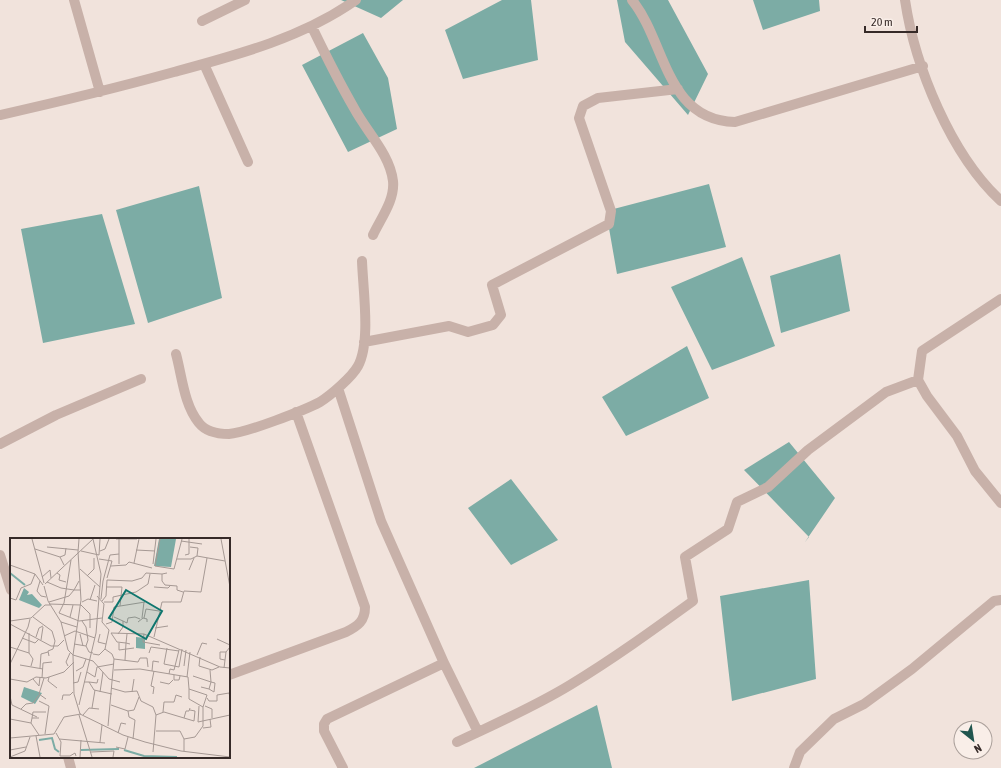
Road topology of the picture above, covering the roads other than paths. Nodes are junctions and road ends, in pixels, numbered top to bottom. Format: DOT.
graph roads {
  1 [pos="74,0"];
  2 [pos="245,0"];
  3 [pos="356,0"];
  4 [pos="632,0"];
  5 [pos="905,0"];
  6 [pos="202,20"];
  7 [pos="312,27"];
  8 [pos="204,64"];
  9 [pos="923,66"];
  10 [pos="678,90"];
  11 [pos="100,92"];
  12 [pos="0,115"];
  13 [pos="248,162"];
  14 [pos="1001,201"];
  15 [pos="373,235"];
  16 [pos="362,261"];
  17 [pos="1001,299"];
  18 [pos="364,342"];
  19 [pos="176,354"];
  20 [pos="141,379"];
  21 [pos="918,380"];
  22 [pos="338,388"];
  23 [pos="296,412"];
  24 [pos="0,444"];
  25 [pos="1001,503"];
  26 [pos="0,556"];
  27 [pos="10,587"];
  28 [pos="1001,600"];
  29 [pos="444,663"];
  30 [pos="230,675"];
  31 [pos="478,732"];
  32 [pos="457,742"];
  33 [pos="68,758"];
  34 [pos="71,768"];
  35 [pos="343,768"];
  36 [pos="794,768"];
  1 -- 11 [label="street"];
  2 -- 6 [label="street"];
  3 -- 7 [label="street"];
  4 -- 10 [label="street"];
  5 -- 9 [label="street"];
  7 -- 8 [label="street"];
  7 -- 15 [label="street"];
  8 -- 11 [label="street"];
  8 -- 13 [label="street"];
  9 -- 10 [label="street"];
  9 -- 14 [label="street"];
  10 -- 18 [label="street"];
  11 -- 12 [label="street"];
  16 -- 18 [label="street"];
  17 -- 21 [label="street"];
  18 -- 22 [label="street"];
  19 -- 23 [label="street"];
  20 -- 24 [label="street"];
  21 -- 25 [label="street"];
  21 -- 31 [label="street"];
  22 -- 23 [label="street"];
  22 -- 29 [label="street"];
  23 -- 30 [label="street"];
  26 -- 27 [label="street"];
  28 -- 36 [label="street"];
  29 -- 31 [label="street"];
  29 -- 35 [label="street"];
  31 -- 32 [label="street"];
  33 -- 34 [label="street"];
}
